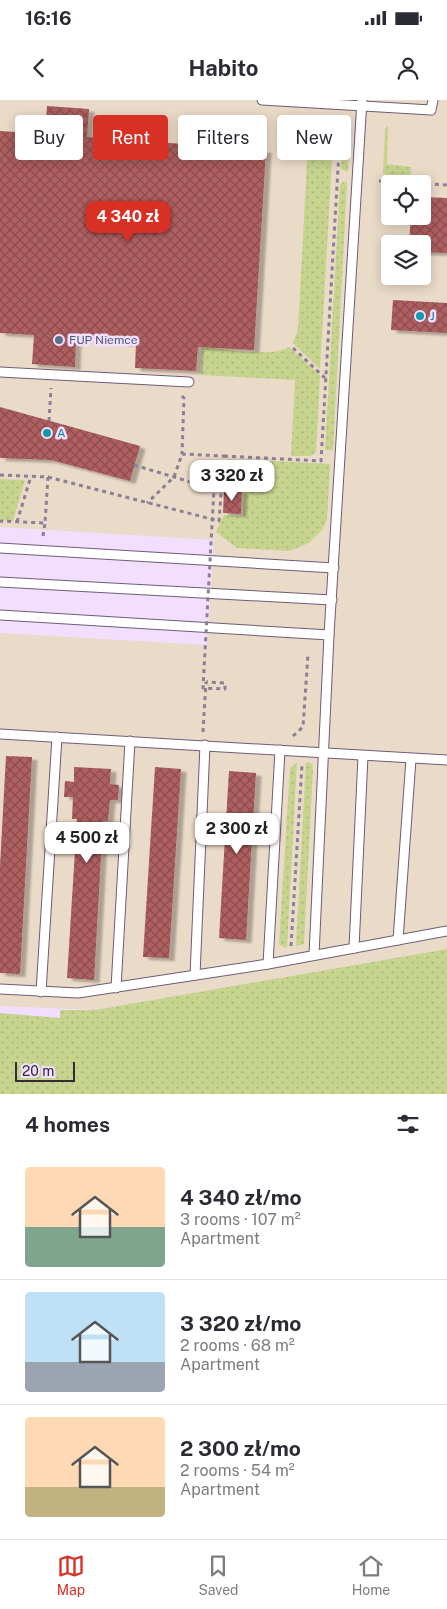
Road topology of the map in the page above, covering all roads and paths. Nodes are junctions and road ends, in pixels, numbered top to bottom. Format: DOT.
graph roads {
  1 [pos="262,100"];
  2 [pos="433,100"];
  3 [pos="362,103"];
  4 [pos="342,105"];
  5 [pos="380,180"];
  6 [pos="447,185"];
  7 [pos="293,348"];
  8 [pos="0,372"];
  9 [pos="326,378"];
  10 [pos="189,382"];
  11 [pos="61,387"];
  12 [pos="178,393"];
  13 [pos="49,421"];
  14 [pos="182,454"];
  15 [pos="224,456"];
  16 [pos="134,465"];
  17 [pos="0,476"];
  18 [pos="32,476"];
  19 [pos="48,477"];
  20 [pos="222,484"];
  21 [pos="214,489"];
  22 [pos="147,503"];
  23 [pos="0,521"];
  24 [pos="17,522"];
  25 [pos="0,548"];
  26 [pos="334,568"];
  27 [pos="0,582"];
  28 [pos="332,600"];
  29 [pos="0,615"];
  30 [pos="329,635"];
  31 [pos="308,654"];
  32 [pos="303,727"];
  33 [pos="212,733"];
  34 [pos="0,734"];
  35 [pos="292,736"];
  36 [pos="57,737"];
  37 [pos="130,741"];
  38 [pos="205,745"];
  39 [pos="280,750"];
  40 [pos="303,752"];
  41 [pos="325,754"];
  42 [pos="363,756"];
  43 [pos="411,759"];
  44 [pos="447,760"];
  45 [pos="447,931"];
  46 [pos="398,940"];
  47 [pos="291,947"];
  48 [pos="354,948"];
  49 [pos="314,955"];
  50 [pos="268,964"];
  51 [pos="195,975"];
  52 [pos="0,988"];
  53 [pos="116,988"];
  54 [pos="42,992"];
  1 -- 4 [label="lane"];
  2 -- 3 [label="lane"];
  3 -- 4 [label="lane"];
  3 -- 26 [label="lane"];
  4 -- 9 [label="path"];
  5 -- 6 [label="path"];
  7 -- 9 [label="path"];
  8 -- 10 [label="lane"];
  9 -- 15 [label="path"];
  11 -- 13 [label="path"];
  12 -- 14 [label="path"];
  14 -- 15 [label="path"];
  14 -- 22 [label="path"];
  15 -- 20 [label="path"];
  16 -- 21 [label="path, bridge"];
  17 -- 18 [label="path"];
  18 -- 19 [label="path"];
  18 -- 24 [label="path"];
  19 -- 22 [label="path"];
  19 -- 24 [label="path"];
  20 -- 21 [label="path, bridge"];
  20 -- 22 [label="path"];
  21 -- 33 [label="path, bridge"];
  23 -- 24 [label="path"];
  25 -- 26 [label="lane"];
  26 -- 28 [label="lane"];
  27 -- 28 [label="lane"];
  28 -- 30 [label="lane"];
  29 -- 30 [label="lane"];
  30 -- 41 [label="lane"];
  31 -- 32 [label="path"];
  32 -- 35 [label="path"];
  32 -- 40 [label="path"];
  34 -- 36 [label="lane"];
  36 -- 37 [label="lane"];
  36 -- 54 [label="lane"];
  37 -- 38 [label="lane"];
  37 -- 53 [label="lane"];
  38 -- 39 [label="lane"];
  38 -- 51 [label="lane"];
  39 -- 40 [label="lane"];
  39 -- 50 [label="lane"];
  40 -- 41 [label="lane"];
  40 -- 47 [label="path"];
  41 -- 42 [label="lane"];
  41 -- 49 [label="lane"];
  42 -- 43 [label="lane"];
  42 -- 48 [label="lane"];
  43 -- 44 [label="lane"];
  43 -- 46 [label="lane"];
  45 -- 46 [label="lane"];
  46 -- 48 [label="lane"];
  48 -- 49 [label="lane"];
  49 -- 50 [label="lane"];
  50 -- 51 [label="lane"];
  51 -- 53 [label="lane"];
  52 -- 54 [label="lane"];
  53 -- 54 [label="lane"];
}
